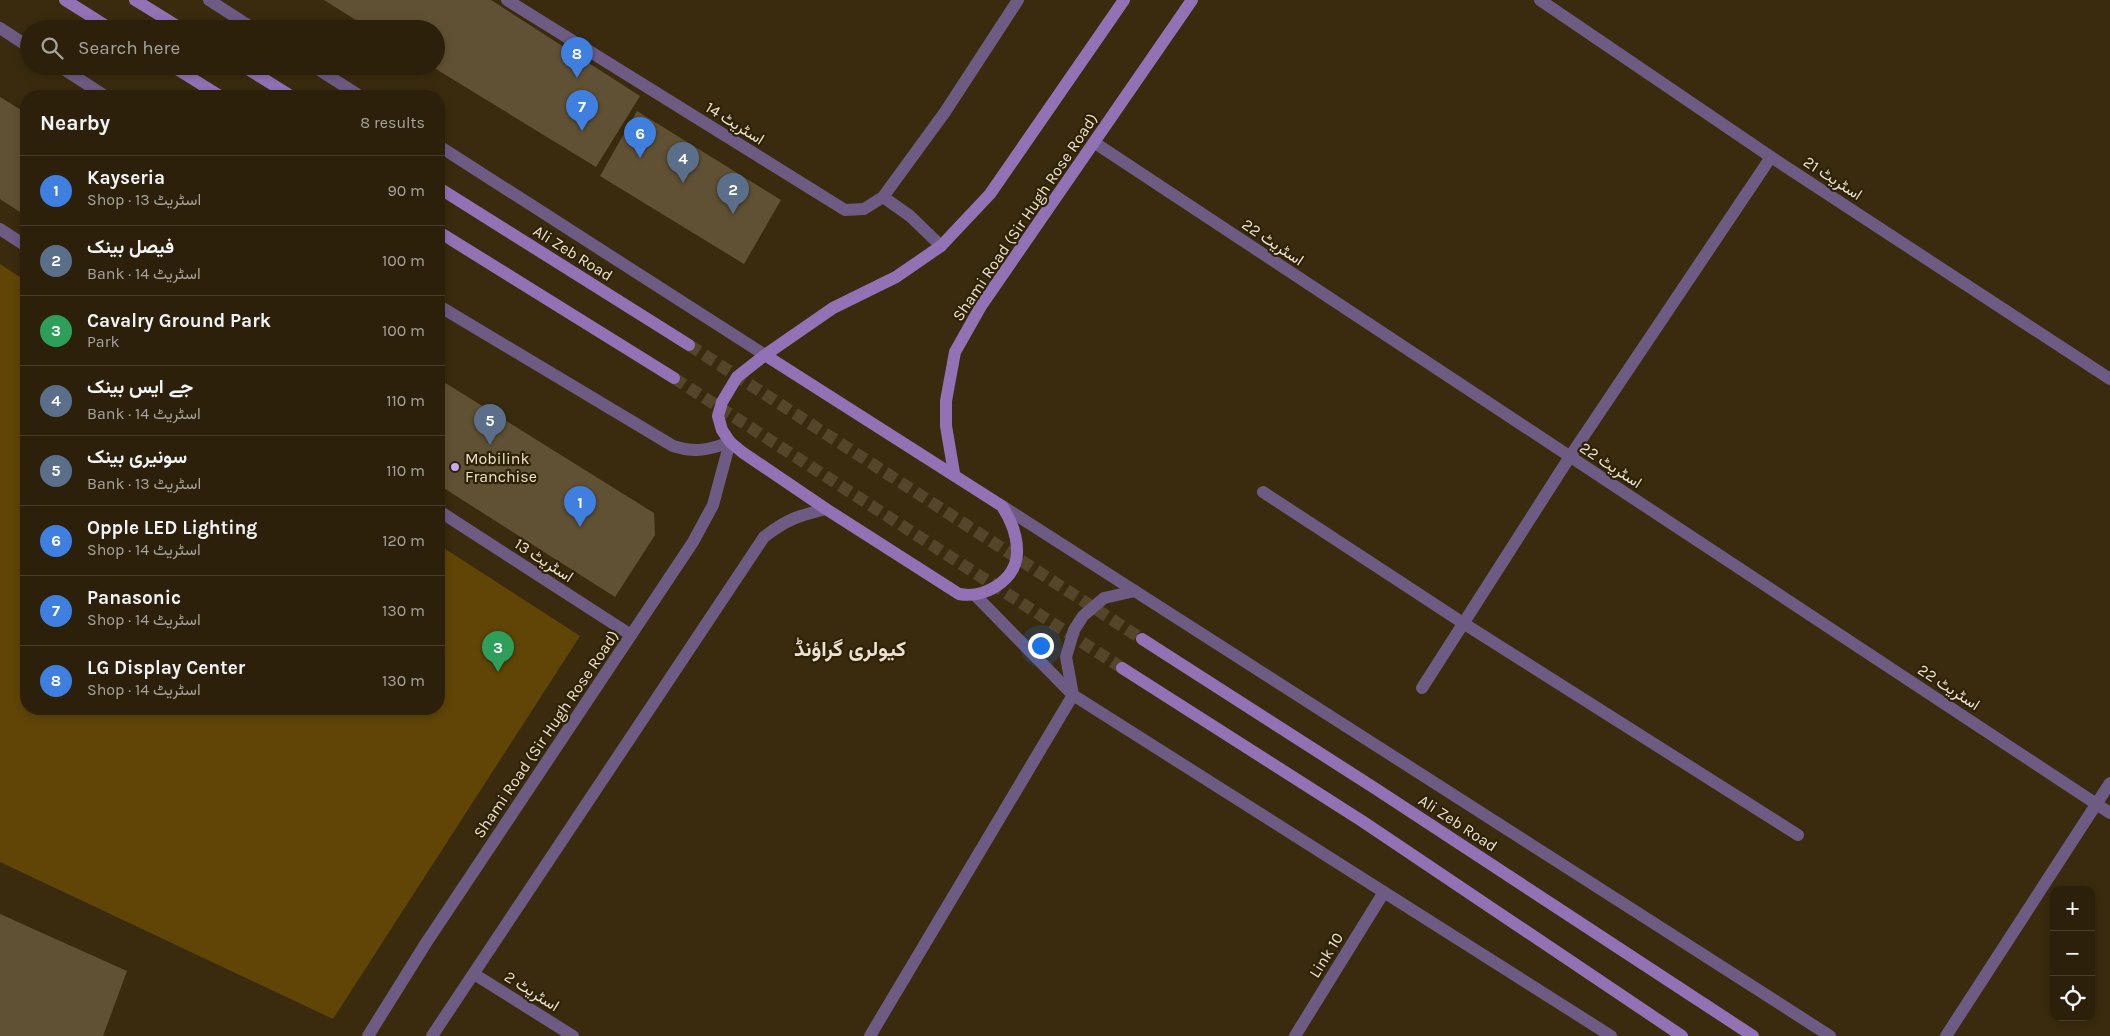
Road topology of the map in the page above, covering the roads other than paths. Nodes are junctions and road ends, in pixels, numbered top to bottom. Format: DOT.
graph roads {
  1 [pos="65,0"];
  2 [pos="136,0"];
  3 [pos="208,0"];
  4 [pos="507,0"];
  5 [pos="1018,0"];
  6 [pos="1124,0"];
  7 [pos="1192,0"];
  8 [pos="1540,0"];
  9 [pos="97,20"];
  10 [pos="168,20"];
  11 [pos="240,20"];
  12 [pos="0,28"];
  13 [pos="20,41"];
  14 [pos="73,75"];
  15 [pos="186,75"];
  16 [pos="257,75"];
  17 [pos="327,75"];
  18 [pos="96,90"];
  19 [pos="210,90"];
  20 [pos="281,90"];
  21 [pos="351,90"];
  22 [pos="1095,143"];
  23 [pos="445,150"];
  24 [pos="1771,157"];
  25 [pos="445,192"];
  26 [pos="883,197"];
  27 [pos="0,229"];
  28 [pos="445,236"];
  29 [pos="20,242"];
  30 [pos="941,246"];
  31 [pos="445,310"];
  32 [pos="689,345"];
  33 [pos="765,355"];
  34 [pos="674,378"];
  35 [pos="2110,379"];
  36 [pos="730,442"];
  37 [pos="1569,458"];
  38 [pos="954,474"];
  39 [pos="1262,492"];
  40 [pos="1002,506"];
  41 [pos="826,509"];
  42 [pos="445,515"];
  43 [pos="1135,591"];
  44 [pos="975,595"];
  45 [pos="1463,623"];
  46 [pos="631,635"];
  47 [pos="1142,640"];
  48 [pos="1122,668"];
  49 [pos="1422,688"];
  50 [pos="1073,695"];
  51 [pos="2110,783"];
  52 [pos="2096,803"];
  53 [pos="2110,812"];
  54 [pos="1798,835"];
  55 [pos="1384,892"];
  56 [pos="474,974"];
  57 [pos="368,1036"];
  58 [pos="432,1036"];
  59 [pos="573,1036"];
  60 [pos="870,1036"];
  61 [pos="1295,1036"];
  62 [pos="1611,1036"];
  63 [pos="1682,1036"];
  64 [pos="1753,1036"];
  65 [pos="1830,1036"];
  66 [pos="1946,1036"];
  1 -- 9 [label="main road"];
  2 -- 10 [label="main road"];
  3 -- 11 [label="street"];
  4 -- 26 [label="street, اسٹریٹ 14"];
  5 -- 26 [label="street"];
  6 -- 30 [label="main road"];
  7 -- 22 [label="main road, Shami Road (Sir Hugh Rose Road)"];
  8 -- 24 [label="street, اسٹریٹ 21"];
  12 -- 13 [label="street"];
  14 -- 18 [label="street"];
  15 -- 19 [label="main road"];
  16 -- 20 [label="main road"];
  17 -- 21 [label="street"];
  22 -- 37 [label="street, اسٹریٹ 22"];
  22 -- 38 [label="main road, Shami Road (Sir Hugh Rose Road)"];
  23 -- 33 [label="street"];
  24 -- 35 [label="street, اسٹریٹ 21"];
  24 -- 37 [label="street"];
  25 -- 32 [label="main road, Ali Zeb Road"];
  26 -- 30 [label="street"];
  27 -- 29 [label="street"];
  28 -- 34 [label="main road"];
  30 -- 33 [label="main road"];
  31 -- 36 [label="street"];
  33 -- 36 [label="main road"];
  33 -- 38 [label="main road"];
  36 -- 41 [label="main road"];
  36 -- 46 [label="street, Shami Road (Sir Hugh Rose Road)"];
  37 -- 45 [label="street"];
  37 -- 52 [label="street, اسٹریٹ 22"];
  38 -- 40 [label="main road"];
  39 -- 45 [label="street"];
  40 -- 43 [label="street"];
  40 -- 44 [label="main road"];
  41 -- 44 [label="main road"];
  41 -- 56 [label="street"];
  42 -- 46 [label="street, اسٹریٹ 13"];
  43 -- 50 [label="street"];
  43 -- 65 [label="street"];
  44 -- 50 [label="street"];
  45 -- 49 [label="street"];
  45 -- 54 [label="street"];
  46 -- 57 [label="street, Shami Road (Sir Hugh Rose Road)"];
  47 -- 64 [label="main road, Ali Zeb Road"];
  48 -- 63 [label="main road"];
  50 -- 55 [label="street"];
  50 -- 60 [label="street"];
  51 -- 52 [label="street"];
  52 -- 53 [label="street, اسٹریٹ 22"];
  52 -- 66 [label="street"];
  55 -- 61 [label="street, Link 10"];
  55 -- 62 [label="street"];
  56 -- 58 [label="street"];
  56 -- 59 [label="street, اسٹریٹ 2"];
}
